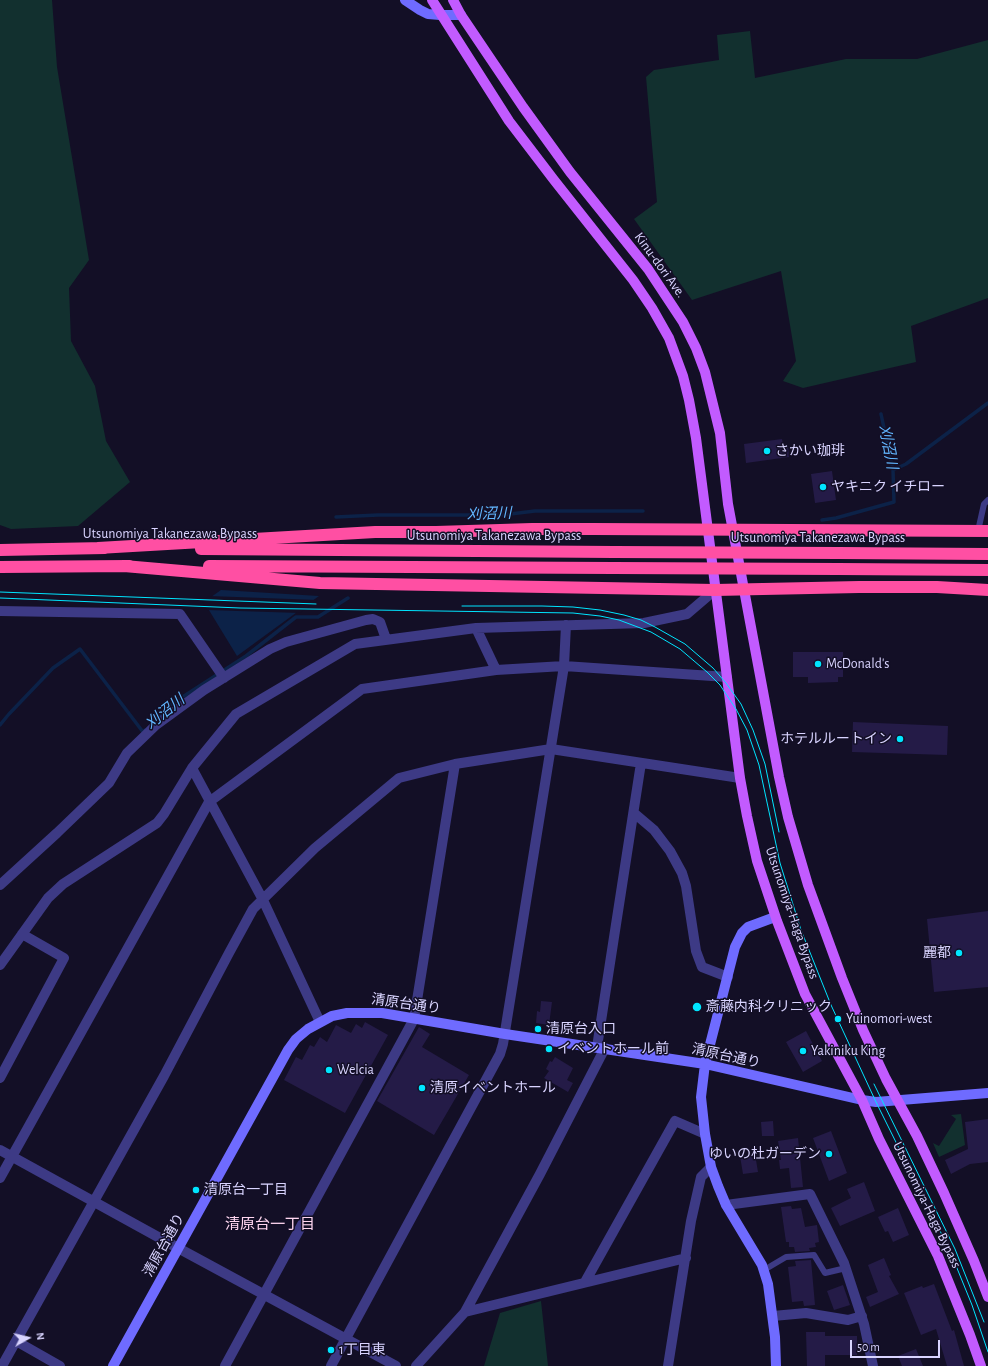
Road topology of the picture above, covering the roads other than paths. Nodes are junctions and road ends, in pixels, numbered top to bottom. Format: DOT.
graph roads {
  1 [pos="405,0"];
  2 [pos="432,0"];
  3 [pos="453,0"];
  4 [pos="440,15"];
  5 [pos="461,15"];
  6 [pos="988,500"];
  7 [pos="708,529"];
  8 [pos="733,529"];
  9 [pos="983,531"];
  10 [pos="98,548"];
  11 [pos="0,550"];
  12 [pos="988,554"];
  13 [pos="124,566"];
  14 [pos="0,567"];
  15 [pos="988,570"];
  16 [pos="715,590"];
  17 [pos="745,590"];
  18 [pos="988,590"];
  19 [pos="0,611"];
  20 [pos="566,625"];
  21 [pos="476,628"];
  22 [pos="386,639"];
  23 [pos="564,666"];
  24 [pos="496,670"];
  25 [pos="222,674"];
  26 [pos="727,677"];
  27 [pos="551,749"];
  28 [pos="641,762"];
  29 [pos="455,764"];
  30 [pos="192,768"];
  31 [pos="740,778"];
  32 [pos="209,802"];
  33 [pos="634,813"];
  34 [pos="0,885"];
  35 [pos="263,900"];
  36 [pos="775,917"];
  37 [pos="22,934"];
  38 [pos="0,965"];
  39 [pos="728,977"];
  40 [pos="414,1019"];
  41 [pos="320,1022"];
  42 [pos="505,1034"];
  43 [pos="601,1048"];
  44 [pos="705,1064"];
  45 [pos="0,1078"];
  46 [pos="988,1092"];
  47 [pos="862,1100"];
  48 [pos="897,1101"];
  49 [pos="705,1134"];
  50 [pos="0,1150"];
  51 [pos="12,1157"];
  52 [pos="711,1167"];
  53 [pos="0,1178"];
  54 [pos="93,1202"];
  55 [pos="726,1205"];
  56 [pos="178,1248"];
  57 [pos="686,1258"];
  58 [pos="846,1268"];
  59 [pos="764,1270"];
  60 [pos="585,1282"];
  61 [pos="264,1295"];
  62 [pos="988,1297"];
  63 [pos="465,1312"];
  64 [pos="773,1316"];
  65 [pos="862,1316"];
  66 [pos="346,1339"];
  67 [pos="16,1341"];
  68 [pos="2,1366"];
  69 [pos="60,1366"];
  70 [pos="113,1366"];
  71 [pos="225,1366"];
  72 [pos="331,1366"];
  73 [pos="396,1366"];
  74 [pos="416,1366"];
  75 [pos="668,1366"];
  76 [pos="776,1366"];
  77 [pos="873,1366"];
  78 [pos="981,1366"];
  1 -- 4 [label="street"];
  2 -- 4 [label="main road"];
  3 -- 5 [label="main road, Kinu-dori Ave."];
  4 -- 5 [label="street"];
  4 -- 7 [label="main road"];
  5 -- 8 [label="main road, Kinu-dori Ave."];
  6 -- 9 [label="lane"];
  7 -- 8 [label="highway"];
  7 -- 10 [label="highway"];
  7 -- 16 [label="main road, Utsunomiya-Haga Bypass"];
  8 -- 9 [label="highway"];
  8 -- 17 [label="main road, Kinu-dori Ave."];
  10 -- 11 [label="highway, Utsunomiya Takanezawa Bypass"];
  10 -- 12 [label="highway, Utsunomiya Takanezawa Bypass, bridge"];
  13 -- 14 [label="highway"];
  13 -- 15 [label="highway, bridge"];
  13 -- 16 [label="highway"];
  16 -- 17 [label="highway"];
  16 -- 20 [label="street"];
  16 -- 26 [label="main road, Utsunomiya-Haga Bypass"];
  17 -- 18 [label="highway"];
  17 -- 48 [label="main road, Utsunomiya-Haga Bypass"];
  19 -- 25 [label="street"];
  20 -- 21 [label="street"];
  20 -- 23 [label="street"];
  21 -- 22 [label="street"];
  21 -- 24 [label="street"];
  22 -- 25 [label="street"];
  22 -- 30 [label="street"];
  23 -- 24 [label="street"];
  23 -- 26 [label="street"];
  23 -- 27 [label="street"];
  24 -- 32 [label="street"];
  25 -- 34 [label="street"];
  26 -- 31 [label="main road, Utsunomiya-Haga Bypass"];
  27 -- 28 [label="street"];
  27 -- 29 [label="street"];
  27 -- 42 [label="street"];
  28 -- 31 [label="street"];
  28 -- 33 [label="street"];
  29 -- 35 [label="street"];
  29 -- 40 [label="street"];
  30 -- 32 [label="street"];
  30 -- 37 [label="street"];
  31 -- 36 [label="main road, Utsunomiya-Haga Bypass"];
  32 -- 35 [label="street"];
  32 -- 51 [label="street"];
  33 -- 39 [label="street"];
  33 -- 43 [label="street"];
  35 -- 41 [label="street"];
  35 -- 54 [label="street"];
  36 -- 39 [label="street"];
  36 -- 47 [label="main road, Utsunomiya-Haga Bypass"];
  37 -- 38 [label="street"];
  37 -- 45 [label="street"];
  39 -- 44 [label="street"];
  40 -- 41 [label="street, 清原台通り"];
  40 -- 42 [label="street, 清原台通り"];
  40 -- 61 [label="street"];
  41 -- 56 [label="street, 清原台通り"];
  42 -- 43 [label="street, 清原台通り"];
  42 -- 66 [label="street"];
  43 -- 44 [label="street, 清原台通り"];
  43 -- 63 [label="street"];
  44 -- 47 [label="street, 清原台通り"];
  44 -- 49 [label="street"];
  46 -- 48 [label="street, 清原台通り"];
  47 -- 48 [label="street, 清原台通り"];
  47 -- 78 [label="main road, Utsunomiya-Haga Bypass"];
  48 -- 62 [label="main road, Utsunomiya-Haga Bypass"];
  49 -- 52 [label="street"];
  49 -- 60 [label="street"];
  50 -- 51 [label="street"];
  51 -- 53 [label="street"];
  51 -- 54 [label="street"];
  52 -- 55 [label="street"];
  52 -- 57 [label="street"];
  54 -- 56 [label="street"];
  54 -- 67 [label="street"];
  55 -- 58 [label="street"];
  55 -- 59 [label="street"];
  56 -- 61 [label="street"];
  56 -- 70 [label="street, 清原台通り"];
  57 -- 60 [label="street"];
  57 -- 75 [label="street"];
  58 -- 59 [label="lane"];
  58 -- 65 [label="street"];
  59 -- 64 [label="street"];
  60 -- 63 [label="street"];
  61 -- 66 [label="street"];
  61 -- 71 [label="street"];
  63 -- 74 [label="street"];
  64 -- 65 [label="street"];
  64 -- 76 [label="street"];
  65 -- 77 [label="street"];
  66 -- 72 [label="street"];
  66 -- 73 [label="street"];
  67 -- 68 [label="street"];
  67 -- 69 [label="street"];
}
